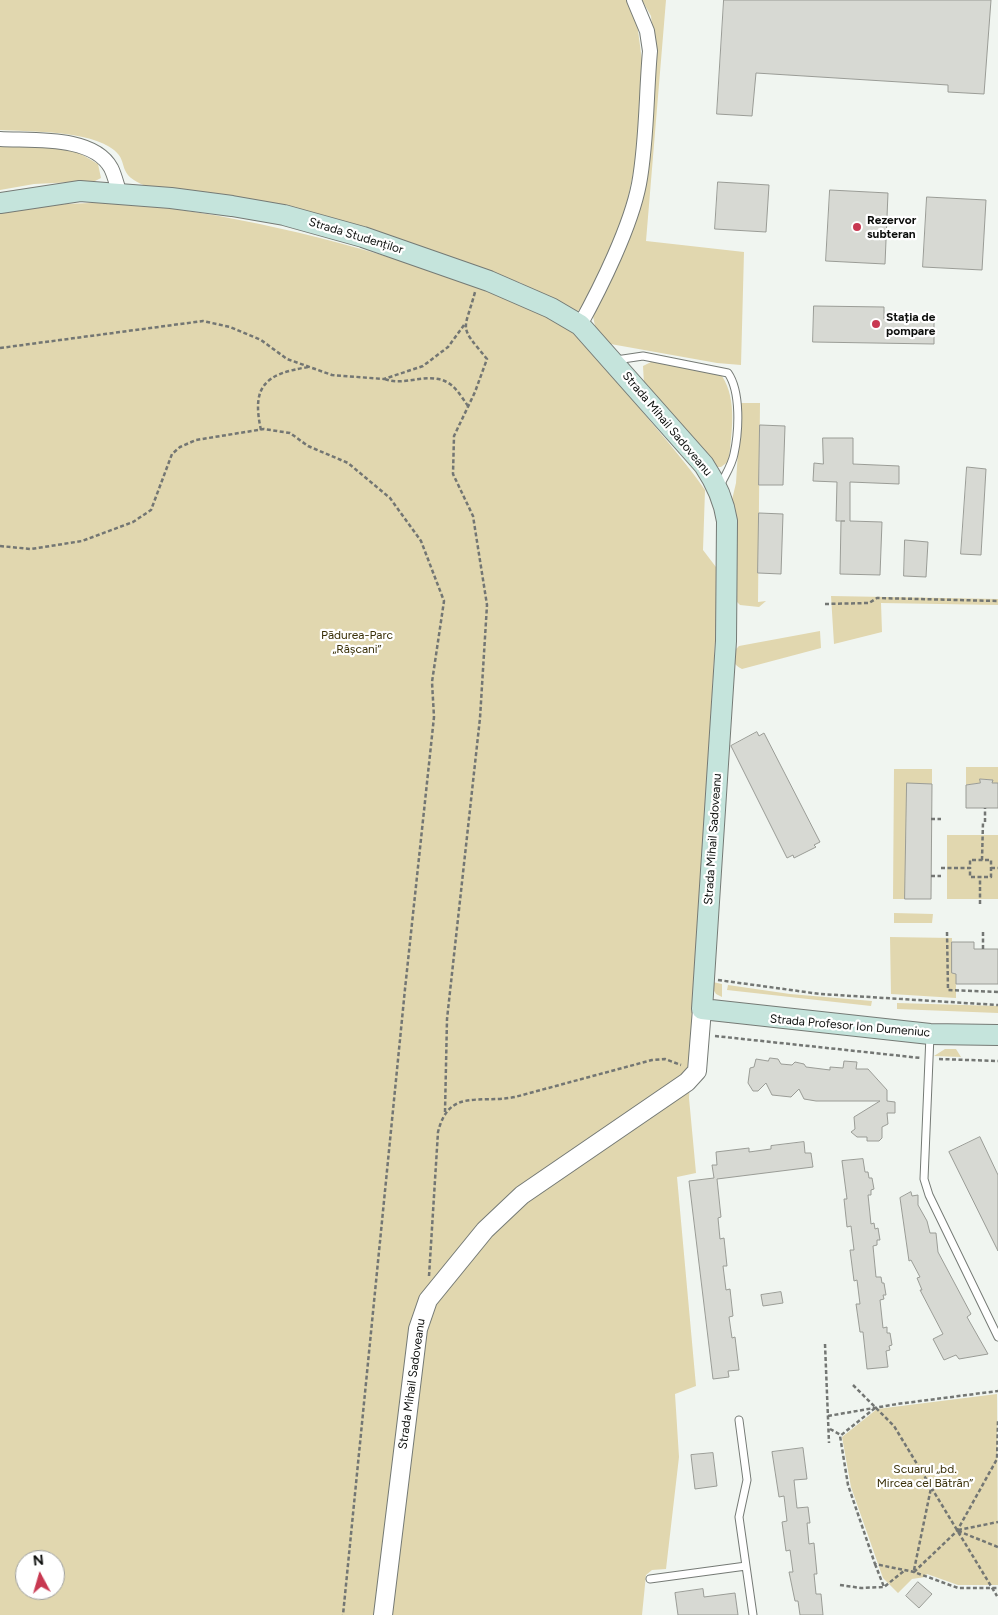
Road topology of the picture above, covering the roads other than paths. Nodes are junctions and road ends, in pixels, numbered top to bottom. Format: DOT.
graph roads {
  1 [pos="634,0"];
  2 [pos="0,139"];
  3 [pos="120,194"];
  4 [pos="0,203"];
  5 [pos="580,324"];
  6 [pos="613,360"];
  7 [pos="718,490"];
  8 [pos="702,1009"];
  9 [pos="930,1034"];
  10 [pos="998,1035"];
  11 [pos="998,1337"];
  12 [pos="739,1420"];
  13 [pos="746,1566"];
  14 [pos="650,1578"];
  15 [pos="383,1615"];
  16 [pos="753,1615"];
  1 -- 5 [label="street"];
  2 -- 3 [label="street"];
  3 -- 4 [label="main road, Strada Studenților"];
  3 -- 5 [label="main road, Strada Studenților"];
  5 -- 6 [label="main road, Strada Mihail Sadoveanu"];
  6 -- 7 [label="main road, Strada Mihail Sadoveanu"];
  6 -- 7 [label="lane"];
  7 -- 8 [label="main road, Strada Mihail Sadoveanu"];
  8 -- 9 [label="main road, Strada Profesor Ion Dumeniuc"];
  8 -- 15 [label="street, Strada Mihail Sadoveanu"];
  9 -- 10 [label="main road, Strada Profesor Ion Dumeniuc"];
  9 -- 11 [label="lane"];
  12 -- 13 [label="lane"];
  13 -- 14 [label="lane"];
  13 -- 16 [label="lane"];
}
